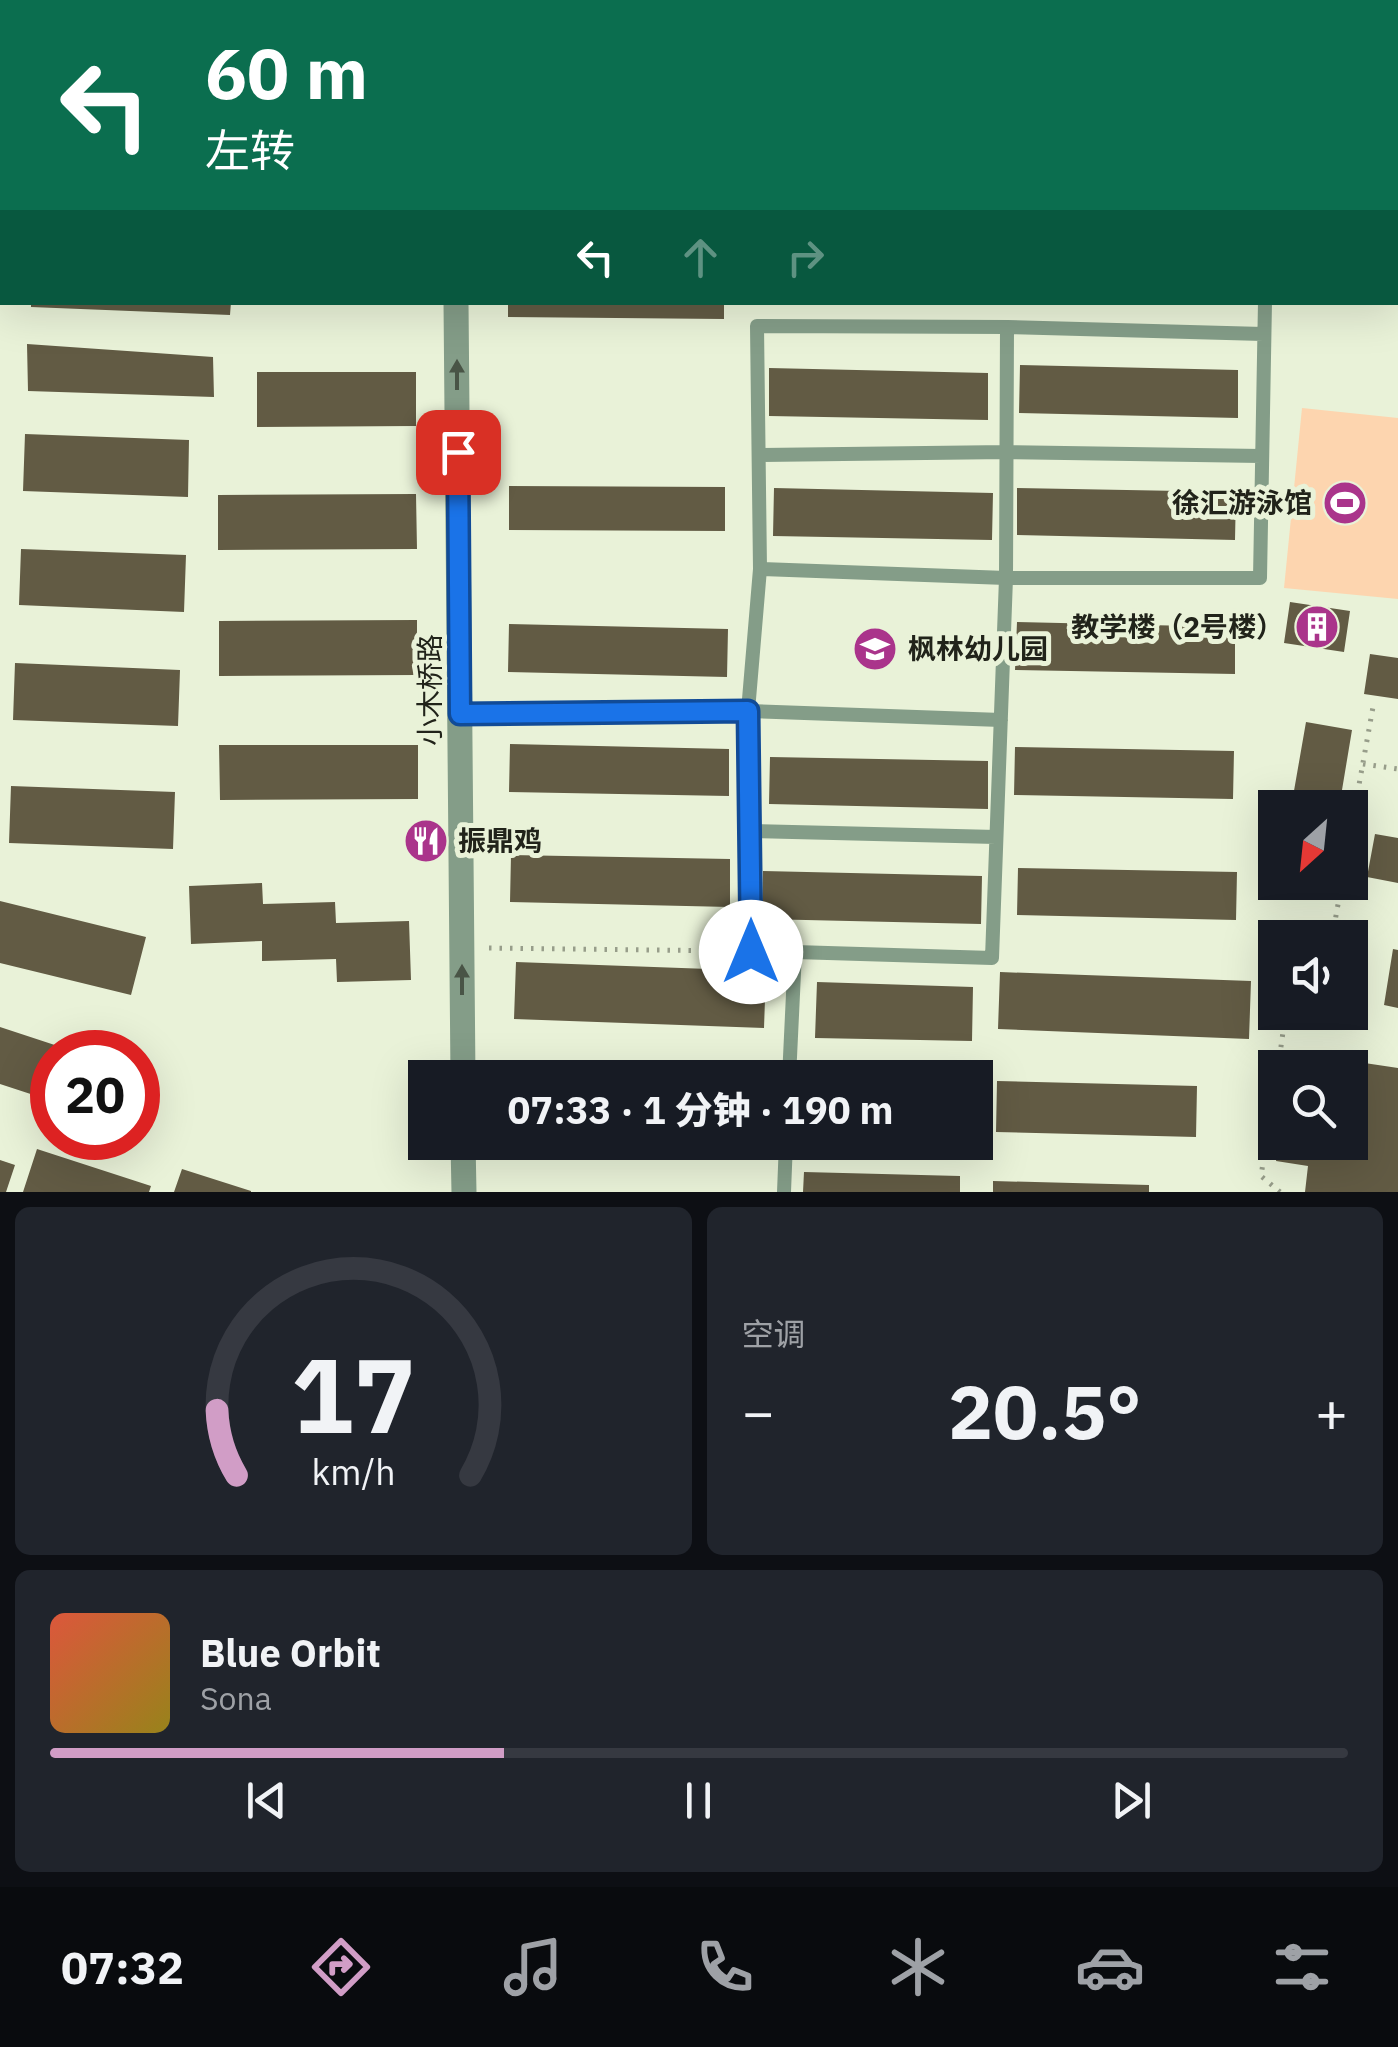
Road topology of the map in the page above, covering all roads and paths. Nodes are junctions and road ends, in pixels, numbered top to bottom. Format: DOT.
graph roads {
  1 [pos="456,305"];
  2 [pos="1265,305"];
  3 [pos="1008,327"];
  4 [pos="1263,334"];
  5 [pos="1007,452"];
  6 [pos="758,454"];
  7 [pos="1262,456"];
  8 [pos="760,569"];
  9 [pos="1006,578"];
  10 [pos="1373,707"];
  11 [pos="748,711"];
  12 [pos="460,714"];
  13 [pos="1001,720"];
  14 [pos="1362,764"];
  15 [pos="1398,769"];
  16 [pos="1358,790"];
  17 [pos="750,831"];
  18 [pos="996,837"];
  19 [pos="462,948"];
  20 [pos="751,952"];
  21 [pos="796,952"];
  22 [pos="462,1060"];
  23 [pos="790,1060"];
  24 [pos="464,1160"];
  25 [pos="785,1160"];
  26 [pos="1263,1160"];
  27 [pos="464,1192"];
  28 [pos="784,1192"];
  29 [pos="1280,1192"];
  12 -- 1 [label="street, 小木桥路, one-way"];
  2 -- 4 [label="lane"];
  3 -- 4 [label="lane"];
  3 -- 5 [label="lane"];
  3 -- 6 [label="lane"];
  4 -- 7 [label="lane"];
  5 -- 6 [label="lane"];
  5 -- 7 [label="lane"];
  5 -- 9 [label="lane"];
  6 -- 8 [label="lane"];
  7 -- 9 [label="lane"];
  8 -- 9 [label="lane"];
  8 -- 11 [label="lane"];
  9 -- 13 [label="lane"];
  10 -- 14 [label="path"];
  11 -- 12 [label="lane"];
  11 -- 13 [label="lane"];
  11 -- 17 [label="lane"];
  12 -- 19 [label="street, 小木桥路"];
  13 -- 18 [label="lane"];
  14 -- 15 [label="path"];
  14 -- 16 [label="path"];
  17 -- 18 [label="lane"];
  17 -- 20 [label="lane"];
  18 -- 21 [label="lane"];
  19 -- 20 [label="path"];
  22 -- 19 [label="street, 小木桥路, one-way"];
  20 -- 21 [label="lane"];
  21 -- 23 [label="lane"];
  24 -- 27 [label="street"];
  25 -- 28 [label="lane"];
  26 -- 29 [label="path"];
}
